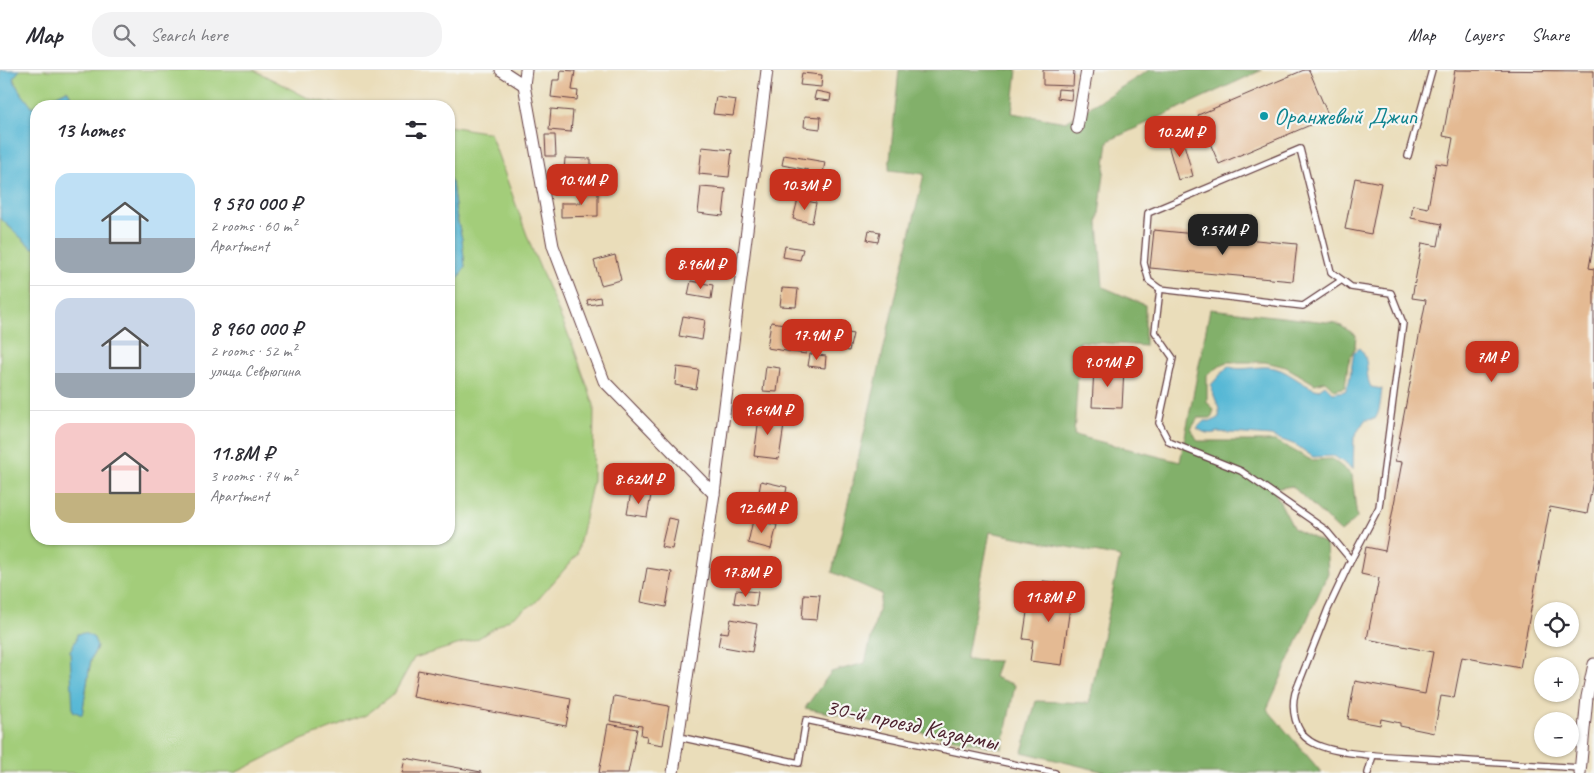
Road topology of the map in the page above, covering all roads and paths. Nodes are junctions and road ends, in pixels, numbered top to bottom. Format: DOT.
graph roads {
  1 [pos="501,70"];
  2 [pos="526,70"];
  3 [pos="767,70"];
  4 [pos="1087,70"];
  5 [pos="1432,70"];
  6 [pos="524,85"];
  7 [pos="1077,128"];
  8 [pos="1408,156"];
  9 [pos="1342,280"];
  10 [pos="1160,290"];
  11 [pos="714,494"];
  12 [pos="1351,560"];
  13 [pos="1594,664"];
  14 [pos="679,737"];
  15 [pos="1373,755"];
  16 [pos="1580,771"];
  17 [pos="673,773"];
  18 [pos="1055,773"];
  19 [pos="1368,773"];
  1 -- 6 [label="street"];
  2 -- 6 [label="street"];
  3 -- 11 [label="street"];
  4 -- 7 [label="street"];
  5 -- 8 [label="lane"];
  6 -- 11 [label="street"];
  9 -- 10 [label="lane"];
  9 -- 10 [label="lane"];
  9 -- 12 [label="lane"];
  10 -- 12 [label="lane"];
  11 -- 14 [label="street"];
  12 -- 15 [label="lane"];
  13 -- 16 [label="street"];
  14 -- 17 [label="street"];
  14 -- 18 [label="lane, 30-й проезд Казармы"];
  15 -- 16 [label="lane"];
  15 -- 19 [label="lane"];
}
